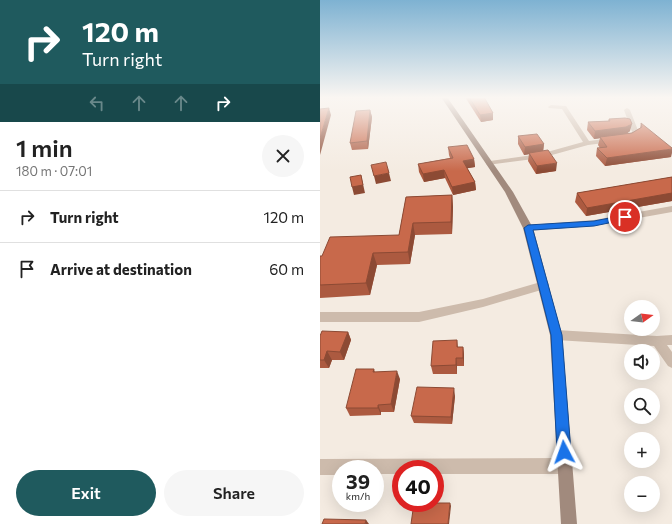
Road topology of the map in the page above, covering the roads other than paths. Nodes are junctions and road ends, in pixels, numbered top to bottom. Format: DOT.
graph roads {
  1 [pos="461,121"];
  2 [pos="574,121"];
  3 [pos="631,121"];
  4 [pos="587,143"];
  5 [pos="490,163"];
  6 [pos="672,209"];
  7 [pos="528,228"];
  8 [pos="544,285"];
  9 [pos="320,317"];
  10 [pos="556,335"];
  11 [pos="672,340"];
  12 [pos="657,341"];
  13 [pos="672,362"];
  14 [pos="320,466"];
  15 [pos="565,466"];
  16 [pos="569,524"];
  1 -- 5 [label="street"];
  2 -- 4 [label="street"];
  3 -- 4 [label="street"];
  4 -- 5 [label="street"];
  5 -- 7 [label="street"];
  6 -- 7 [label="street"];
  7 -- 8 [label="street"];
  8 -- 9 [label="street"];
  8 -- 10 [label="street"];
  10 -- 12 [label="street"];
  10 -- 15 [label="street"];
  11 -- 12 [label="street"];
  12 -- 13 [label="street"];
  14 -- 15 [label="street"];
  15 -- 16 [label="street"];
}
